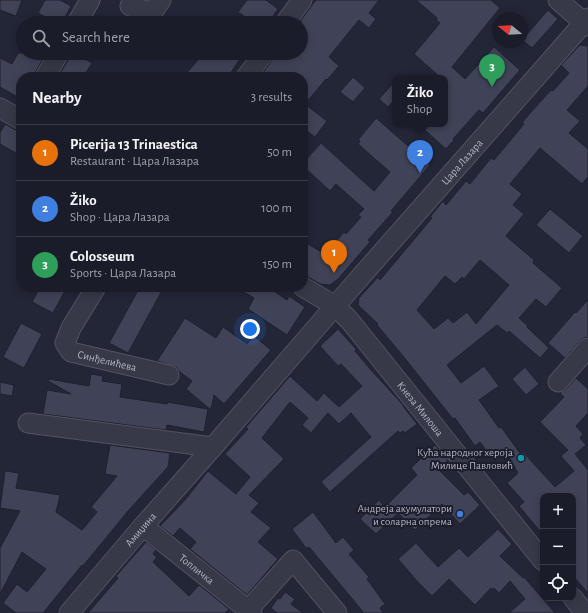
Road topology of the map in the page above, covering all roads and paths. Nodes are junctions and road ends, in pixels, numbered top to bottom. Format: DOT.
graph roads {
  1 [pos="90,0"];
  2 [pos="161,0"];
  3 [pos="302,0"];
  4 [pos="558,0"];
  5 [pos="127,2"];
  6 [pos="81,16"];
  7 [pos="290,16"];
  8 [pos="587,22"];
  9 [pos="55,60"];
  10 [pos="259,60"];
  11 [pos="48,72"];
  12 [pos="250,72"];
  13 [pos="0,108"];
  14 [pos="16,116"];
  15 [pos="308,290"];
  16 [pos="93,292"];
  17 [pos="335,306"];
  18 [pos="588,348"];
  19 [pos="169,375"];
  20 [pos="558,382"];
  21 [pos="28,423"];
  22 [pos="213,447"];
  23 [pos="142,526"];
  24 [pos="540,556"];
  25 [pos="575,601"];
  26 [pos="250,612"];
  27 [pos="69,613"];
  28 [pos="337,613"];
  29 [pos="585,613"];
  1 -- 6 [label="street"];
  2 -- 5 [label="street"];
  3 -- 7 [label="street"];
  4 -- 8 [label="street"];
  8 -- 17 [label="street, Цара Лазара"];
  9 -- 11 [label="street"];
  10 -- 12 [label="street"];
  13 -- 14 [label="street"];
  15 -- 17 [label="street, Кнеза Милоша"];
  16 -- 19 [label="street, Синђелићева"];
  17 -- 22 [label="street, Амиџина"];
  17 -- 24 [label="street, Кнеза Милоша"];
  18 -- 20 [label="street"];
  21 -- 22 [label="street"];
  22 -- 23 [label="street, Амиџина"];
  23 -- 26 [label="street, Топличка"];
  23 -- 27 [label="street, Амиџина"];
  25 -- 29 [label="street"];
  26 -- 28 [label="street"];
}
